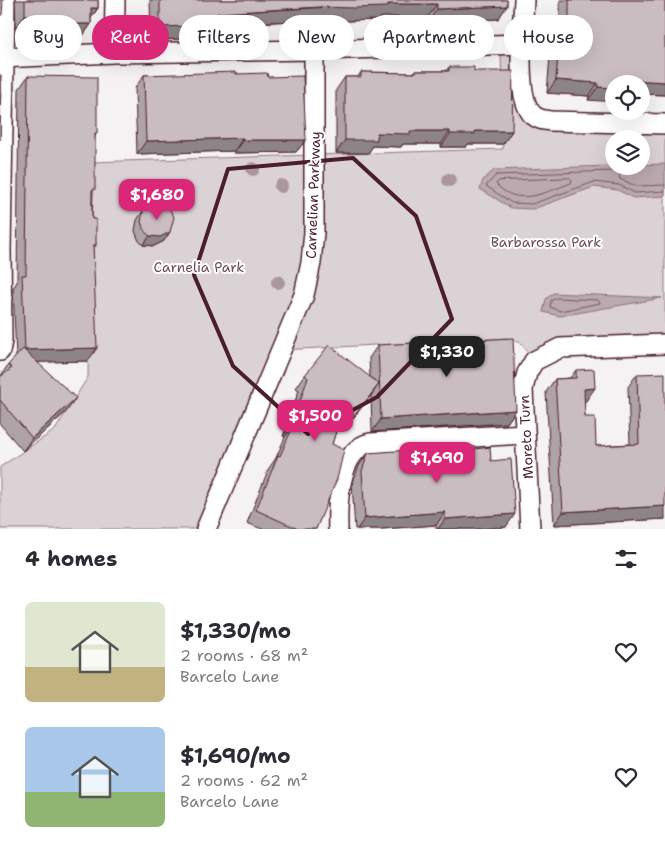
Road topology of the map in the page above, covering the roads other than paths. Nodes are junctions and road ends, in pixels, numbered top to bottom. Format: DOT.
graph roads {
  1 [pos="6,0"];
  2 [pos="115,0"];
  3 [pos="524,0"];
  4 [pos="115,15"];
  5 [pos="524,15"];
  6 [pos="504,45"];
  7 [pos="354,49"];
  8 [pos="279,51"];
  9 [pos="169,52"];
  10 [pos="92,54"];
  11 [pos="2,58"];
  12 [pos="314,60"];
  13 [pos="523,60"];
  14 [pos="665,124"];
  15 [pos="665,344"];
  16 [pos="0,352"];
  17 [pos="525,434"];
  18 [pos="206,529"];
  19 [pos="338,529"];
  20 [pos="530,529"];
  1 -- 11 [label="street"];
  2 -- 4 [label="street"];
  3 -- 5 [label="street"];
  6 -- 7 [label="street"];
  8 -- 9 [label="street"];
  10 -- 11 [label="street"];
  11 -- 16 [label="street"];
  12 -- 18 [label="street, Carnelian Parkway"];
  13 -- 14 [label="street"];
  15 -- 17 [label="street, Moreto Turn"];
  17 -- 19 [label="street"];
  17 -- 20 [label="street, Moreto Turn"];
}
